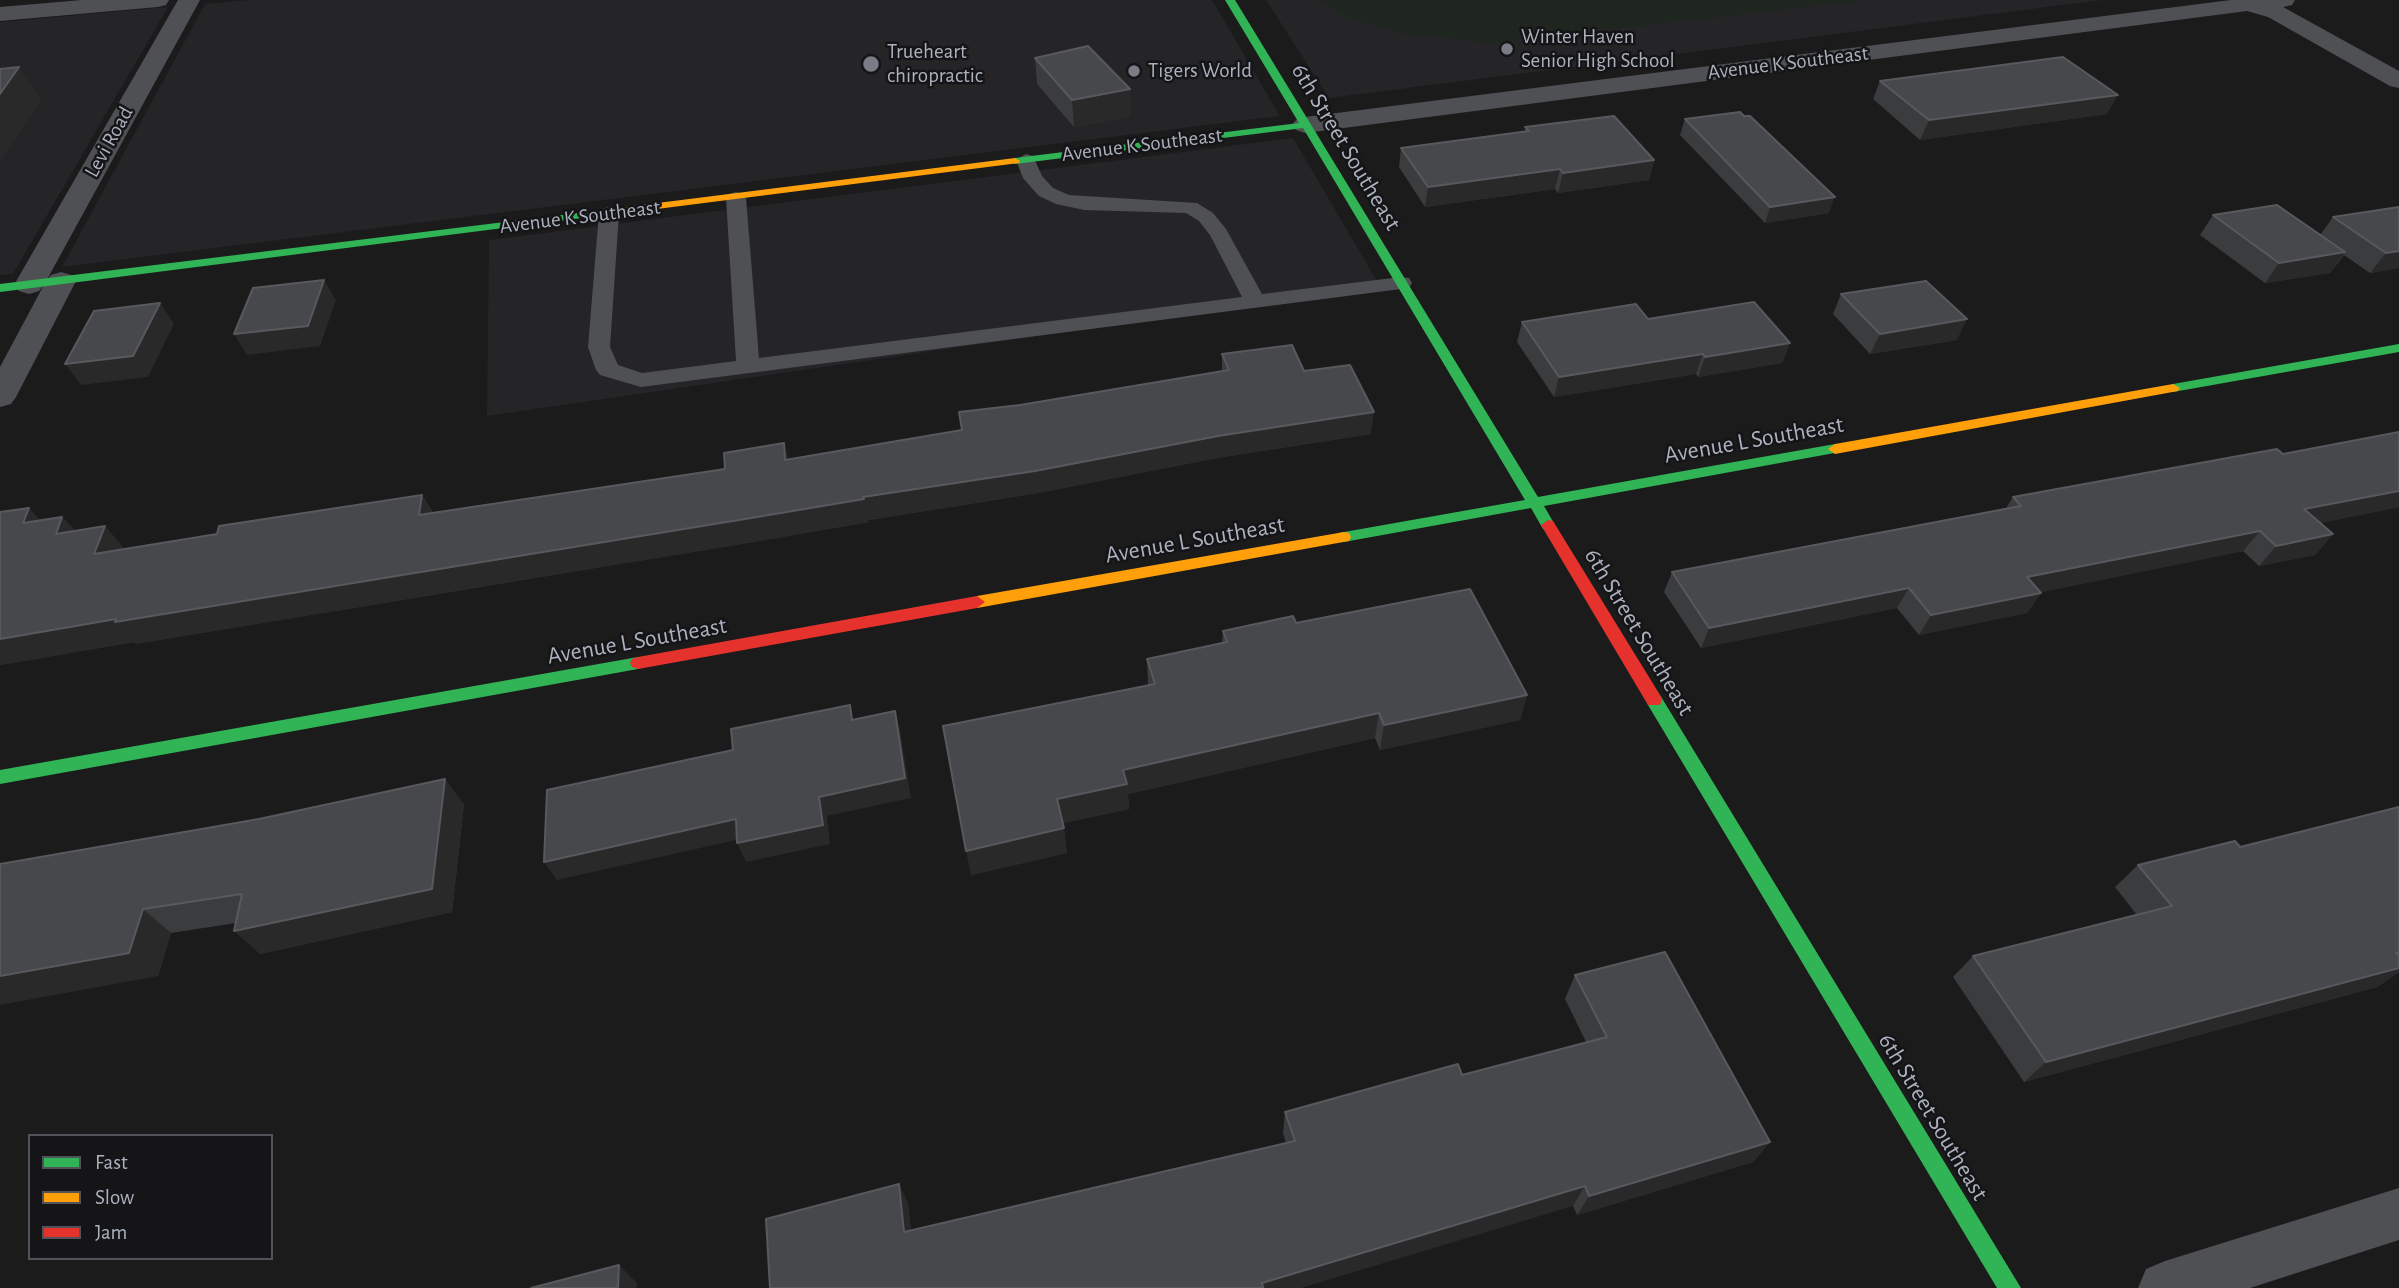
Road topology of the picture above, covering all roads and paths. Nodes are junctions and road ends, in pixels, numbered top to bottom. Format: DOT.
graph roads {
  1 [pos="158,0"];
  2 [pos="189,0"];
  3 [pos="1230,0"];
  4 [pos="2284,0"];
  5 [pos="2243,2"];
  6 [pos="0,14"];
  7 [pos="2399,81"];
  8 [pos="1305,125"];
  9 [pos="1026,160"];
  10 [pos="736,198"];
  11 [pos="608,213"];
  12 [pos="61,281"];
  13 [pos="1401,283"];
  14 [pos="29,285"];
  15 [pos="0,288"];
  16 [pos="1255,302"];
  17 [pos="2399,348"];
  18 [pos="748,365"];
  19 [pos="0,397"];
  20 [pos="1534,503"];
  21 [pos="0,778"];
  22 [pos="2399,1214"];
  23 [pos="2010,1288"];
  24 [pos="2165,1288"];
  1 -- 6 [label="street"];
  2 -- 14 [label="street, Levi Road"];
  3 -- 8 [label="street, 6th Street Southeast"];
  4 -- 5 [label="street, Avenue K Southeast"];
  5 -- 7 [label="street"];
  5 -- 8 [label="street, Avenue K Southeast"];
  8 -- 9 [label="street, Avenue K Southeast"];
  8 -- 13 [label="street, 6th Street Southeast"];
  9 -- 10 [label="street, Avenue K Southeast"];
  9 -- 16 [label="lane"];
  10 -- 11 [label="street, Avenue K Southeast"];
  10 -- 18 [label="lane"];
  11 -- 12 [label="street, Avenue K Southeast"];
  11 -- 18 [label="lane"];
  12 -- 14 [label="street, Avenue K Southeast"];
  12 -- 19 [label="street"];
  13 -- 16 [label="lane"];
  13 -- 20 [label="street, 6th Street Southeast"];
  14 -- 15 [label="street, Avenue K Southeast"];
  16 -- 18 [label="lane"];
  17 -- 20 [label="street, Avenue L Southeast"];
  20 -- 21 [label="street, Avenue L Southeast"];
  20 -- 23 [label="street, 6th Street Southeast"];
  22 -- 24 [label="street"];
}
